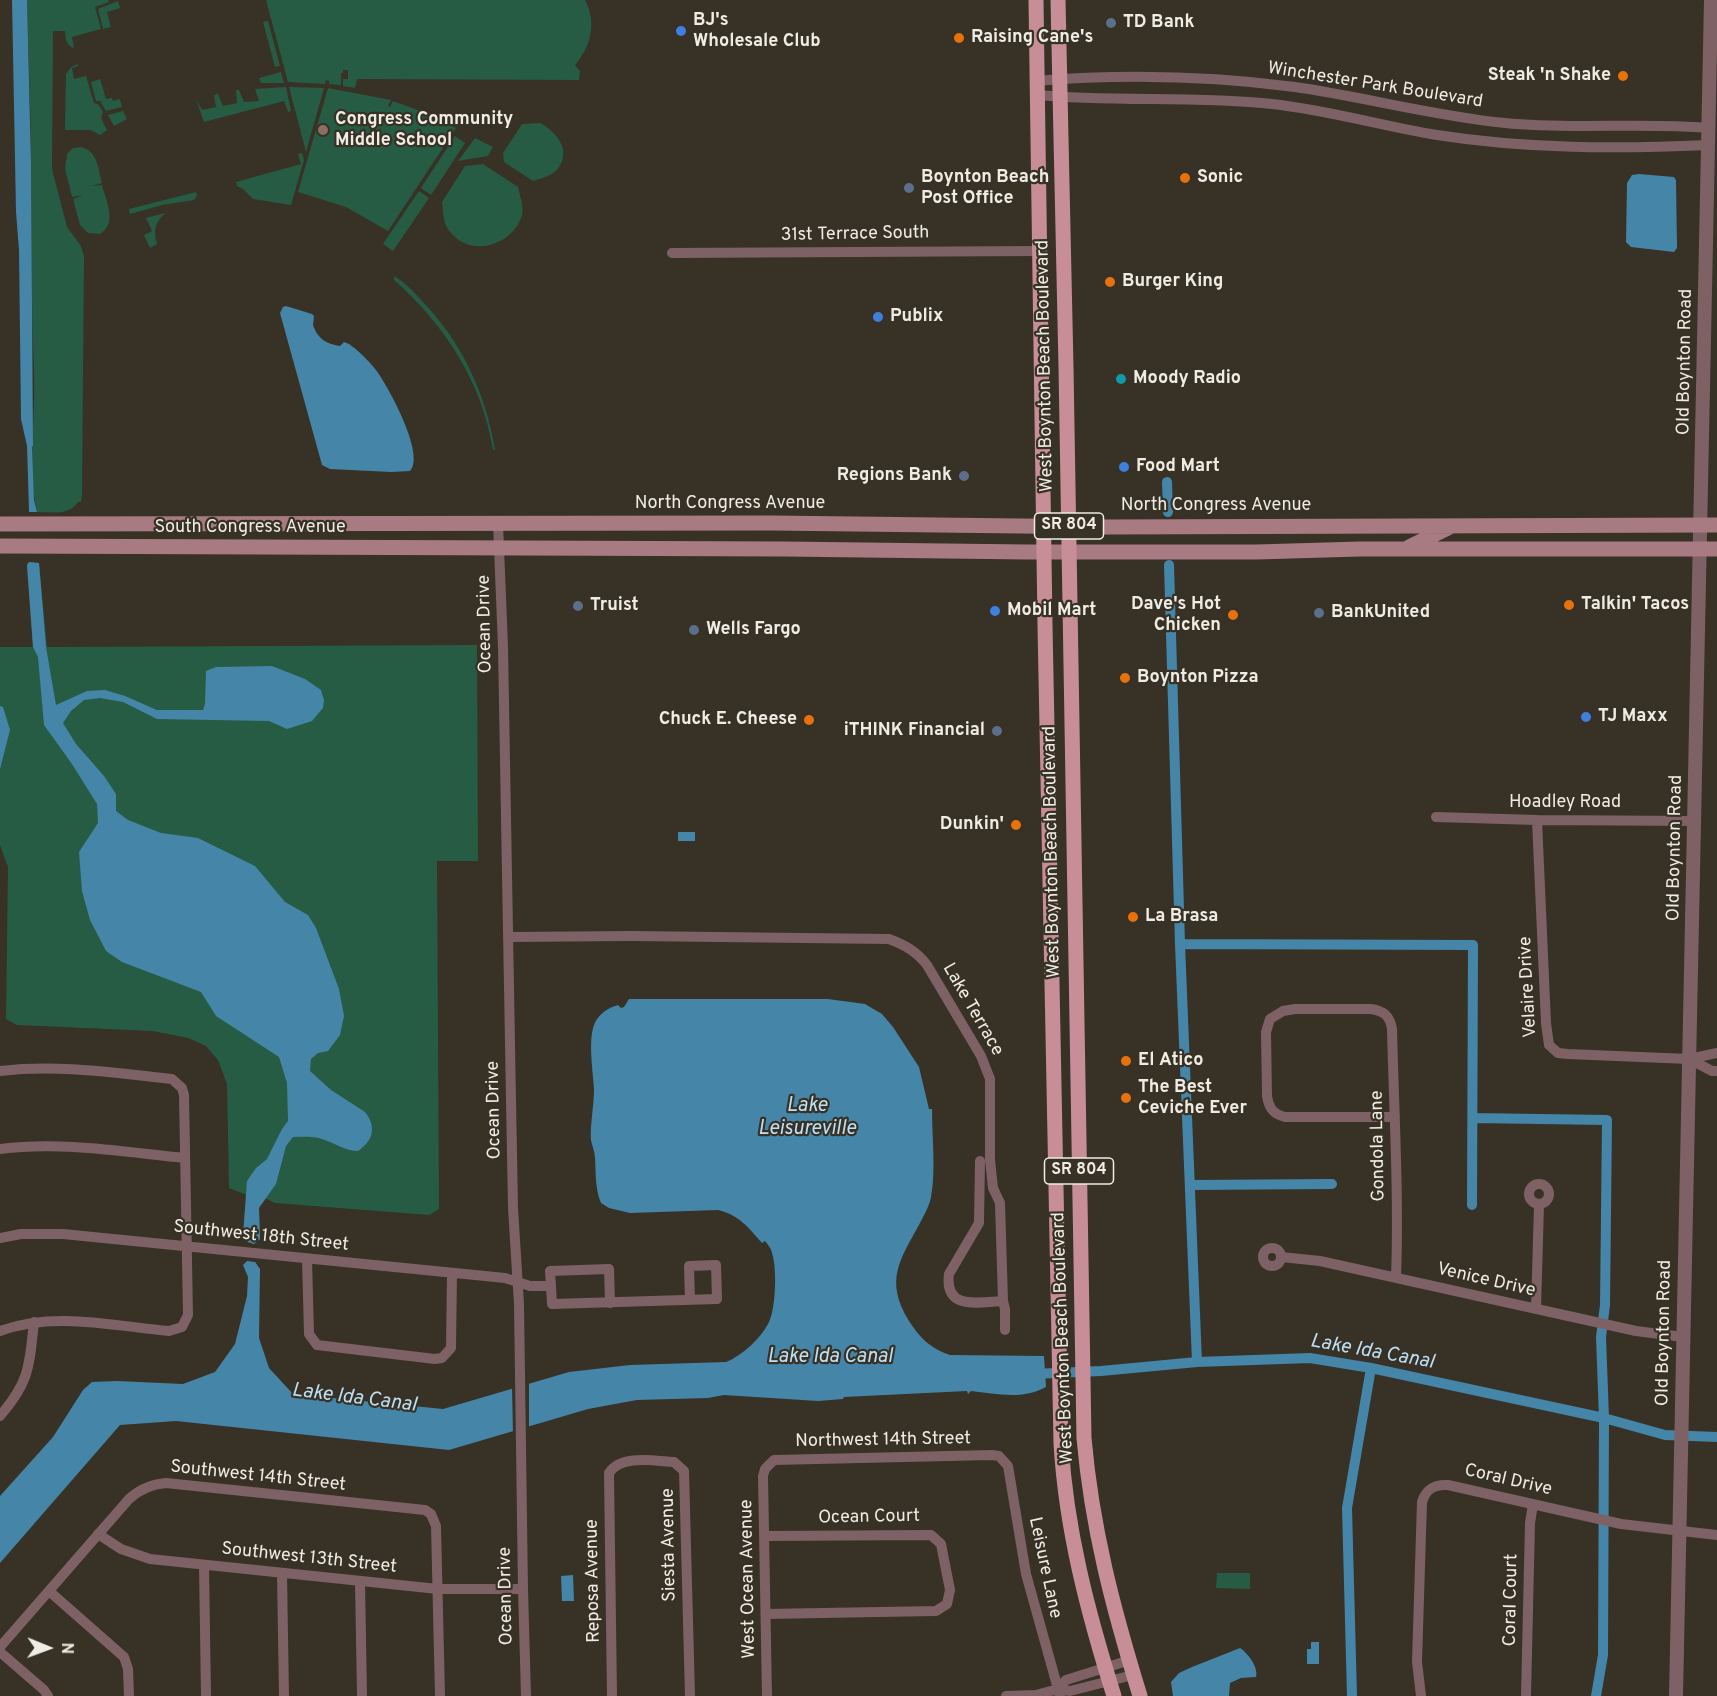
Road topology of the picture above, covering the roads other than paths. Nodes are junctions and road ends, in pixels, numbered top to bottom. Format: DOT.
graph roads {
  1 [pos="1036,0"];
  2 [pos="1058,0"];
  3 [pos="1711,0"];
  4 [pos="1060,79"];
  5 [pos="1036,88"];
  6 [pos="1060,97"];
  7 [pos="1709,128"];
  8 [pos="1708,146"];
  9 [pos="1039,251"];
  10 [pos="672,253"];
  11 [pos="498,523"];
  12 [pos="772,523"];
  13 [pos="806,523"];
  14 [pos="0,524"];
  15 [pos="1044,525"];
  16 [pos="1455,525"];
  17 [pos="1483,525"];
  18 [pos="1700,525"];
  19 [pos="1717,525"];
  20 [pos="1068,526"];
  21 [pos="0,546"];
  22 [pos="501,548"];
  23 [pos="735,548"];
  24 [pos="1405,548"];
  25 [pos="1443,548"];
  26 [pos="783,549"];
  27 [pos="1700,549"];
  28 [pos="1717,549"];
  29 [pos="1044,552"];
  30 [pos="1069,552"];
  31 [pos="1436,817"];
  32 [pos="1537,820"];
  33 [pos="1694,821"];
  34 [pos="1050,828"];
  35 [pos="1073,851"];
  36 [pos="1051,864"];
  37 [pos="1074,888"];
  38 [pos="508,938"];
  39 [pos="1717,1053"];
  40 [pos="1689,1059"];
  41 [pos="0,1071"];
  42 [pos="1717,1071"];
  43 [pos="1395,1117"];
  44 [pos="0,1149"];
  45 [pos="185,1158"];
  46 [pos="980,1161"];
  47 [pos="1539,1204"];
  48 [pos="0,1238"];
  49 [pos="186,1246"];
  50 [pos="1281,1257"];
  51 [pos="308,1259"];
  52 [pos="452,1273"];
  53 [pos="1396,1278"];
  54 [pos="518,1282"];
  55 [pos="551,1286"];
  56 [pos="690,1300"];
  57 [pos="1003,1301"];
  58 [pos="610,1303"];
  59 [pos="1536,1309"];
  60 [pos="34,1322"];
  61 [pos="1005,1330"];
  62 [pos="0,1331"];
  63 [pos="1683,1337"];
  64 [pos="0,1416"];
  65 [pos="999,1456"];
  66 [pos="769,1463"];
  67 [pos="613,1467"];
  68 [pos="1533,1504"];
  69 [pos="1679,1530"];
  70 [pos="98,1534"];
  71 [pos="1717,1535"];
  72 [pos="765,1536"];
  73 [pos="204,1565"];
  74 [pos="282,1573"];
  75 [pos="360,1581"];
  76 [pos="438,1589"];
  77 [pos="523,1589"];
  78 [pos="49,1591"];
  79 [pos="766,1614"];
  80 [pos="0,1649"];
  81 [pos="1132,1668"];
  82 [pos="1110,1683"];
  83 [pos="1059,1693"];
  84 [pos="48,1696"];
  85 [pos="129,1696"];
  86 [pos="207,1696"];
  87 [pos="284,1696"];
  88 [pos="362,1696"];
  89 [pos="440,1696"];
  90 [pos="526,1696"];
  91 [pos="612,1696"];
  92 [pos="690,1696"];
  93 [pos="767,1696"];
  94 [pos="1005,1696"];
  95 [pos="1140,1696"];
  96 [pos="1421,1696"];
  97 [pos="1526,1696"];
  98 [pos="1676,1696"];
  1 -- 5 [label="main road, West Boynton Beach Boulevard / SR 804"];
  2 -- 4 [label="main road, West Boynton Beach Boulevard / SR 804"];
  3 -- 7 [label="street, Old Boynton Road"];
  4 -- 5 [label="street, Winchester Park Boulevard"];
  4 -- 6 [label="main road, West Boynton Beach Boulevard / SR 804"];
  4 -- 7 [label="street, Winchester Park Boulevard"];
  5 -- 6 [label="street, Winchester Park Boulevard"];
  5 -- 9 [label="main road, West Boynton Beach Boulevard / SR 804"];
  6 -- 8 [label="street, Winchester Park Boulevard"];
  6 -- 20 [label="main road, West Boynton Beach Boulevard / SR 804"];
  7 -- 8 [label="street, Old Boynton Road"];
  8 -- 18 [label="street, Old Boynton Road"];
  9 -- 10 [label="street, 31st Terrace South"];
  9 -- 15 [label="main road, West Boynton Beach Boulevard / SR 804"];
  11 -- 12 [label="main road, North Congress Avenue"];
  11 -- 14 [label="main road, South Congress Avenue"];
  11 -- 22 [label="street, Ocean Drive"];
  12 -- 13 [label="main road, North Congress Avenue"];
  12 -- 23 [label="main road"];
  13 -- 15 [label="main road, North Congress Avenue"];
  13 -- 26 [label="main road"];
  15 -- 20 [label="main road, North Congress Avenue"];
  15 -- 29 [label="main road, West Boynton Beach Boulevard / SR 804"];
  16 -- 17 [label="main road, North Congress Avenue"];
  16 -- 20 [label="main road, North Congress Avenue"];
  16 -- 24 [label="main road"];
  17 -- 18 [label="main road, North Congress Avenue"];
  17 -- 25 [label="main road"];
  18 -- 19 [label="main road, North Congress Avenue"];
  18 -- 27 [label="street, Old Boynton Road"];
  20 -- 30 [label="main road, West Boynton Beach Boulevard / SR 804"];
  21 -- 22 [label="main road, South Congress Avenue"];
  22 -- 23 [label="main road"];
  22 -- 38 [label="street, Ocean Drive"];
  23 -- 26 [label="main road"];
  24 -- 25 [label="main road"];
  24 -- 30 [label="main road"];
  25 -- 27 [label="main road"];
  26 -- 29 [label="main road"];
  27 -- 28 [label="main road"];
  27 -- 33 [label="street, Old Boynton Road"];
  29 -- 30 [label="main road"];
  29 -- 34 [label="main road, West Boynton Beach Boulevard / SR 804"];
  30 -- 35 [label="main road, West Boynton Beach Boulevard / SR 804"];
  31 -- 32 [label="street, Hoadley Road"];
  32 -- 33 [label="street, Hoadley Road"];
  32 -- 40 [label="street, Velaire Drive"];
  33 -- 40 [label="street, Old Boynton Road"];
  34 -- 35 [label="main road"];
  34 -- 36 [label="main road, West Boynton Beach Boulevard / SR 804"];
  35 -- 37 [label="main road, West Boynton Beach Boulevard / SR 804"];
  36 -- 37 [label="main road"];
  36 -- 82 [label="main road, West Boynton Beach Boulevard / SR 804"];
  37 -- 81 [label="main road, West Boynton Beach Boulevard / SR 804"];
  38 -- 54 [label="street, Ocean Drive"];
  38 -- 57 [label="street, Lake Terrace"];
  39 -- 40 [label="street"];
  40 -- 42 [label="street"];
  40 -- 63 [label="street, Old Boynton Road"];
  41 -- 45 [label="street"];
  43 -- 43 [label="street, Gondola Lane"];
  43 -- 53 [label="street, Gondola Lane"];
  44 -- 45 [label="street"];
  45 -- 49 [label="street"];
  46 -- 57 [label="street"];
  47 -- 59 [label="street"];
  48 -- 49 [label="street, Southwest 18th Street"];
  49 -- 51 [label="street, Southwest 18th Street"];
  49 -- 60 [label="street"];
  50 -- 53 [label="street, Venice Drive"];
  51 -- 52 [label="street, Southwest 18th Street"];
  51 -- 52 [label="street"];
  52 -- 54 [label="street, Southwest 18th Street"];
  53 -- 59 [label="street, Venice Drive"];
  54 -- 55 [label="street, Southwest 18th Street"];
  54 -- 77 [label="street, Ocean Drive"];
  55 -- 58 [label="street"];
  55 -- 58 [label="street"];
  56 -- 58 [label="street"];
  57 -- 61 [label="street, Lake Terrace"];
  59 -- 63 [label="street, Venice Drive"];
  60 -- 62 [label="street"];
  60 -- 64 [label="street"];
  63 -- 69 [label="street, Old Boynton Road"];
  65 -- 66 [label="street, Northwest 14th Street"];
  65 -- 83 [label="street, Leisure Lane"];
  66 -- 72 [label="street, West Ocean Avenue"];
  67 -- 91 [label="street, Reposa Avenue"];
  67 -- 92 [label="street, Siesta Avenue"];
  68 -- 69 [label="street, Coral Drive"];
  68 -- 96 [label="street, Coral Drive"];
  68 -- 97 [label="street, Coral Court"];
  69 -- 71 [label="street, Coral Drive"];
  69 -- 98 [label="street, Old Boynton Road"];
  70 -- 73 [label="street, Southwest 13th Street"];
  70 -- 76 [label="street, Southwest 14th Street"];
  70 -- 78 [label="street, Southwest 14th Street"];
  72 -- 79 [label="street, West Ocean Avenue"];
  72 -- 79 [label="street, Ocean Court"];
  73 -- 74 [label="street, Southwest 13th Street"];
  73 -- 86 [label="street"];
  74 -- 75 [label="street, Southwest 13th Street"];
  74 -- 87 [label="street"];
  75 -- 76 [label="street, Southwest 13th Street"];
  75 -- 88 [label="street"];
  76 -- 77 [label="street, Southwest 13th Street"];
  76 -- 89 [label="street"];
  77 -- 90 [label="street, Ocean Drive"];
  78 -- 80 [label="street, Southwest 14th Street"];
  78 -- 85 [label="street"];
  79 -- 93 [label="street, West Ocean Avenue"];
  80 -- 84 [label="street"];
  81 -- 82 [label="street"];
  81 -- 95 [label="main road, West Boynton Beach Boulevard / SR 804"];
  82 -- 83 [label="street"];
  83 -- 94 [label="street"];
}
